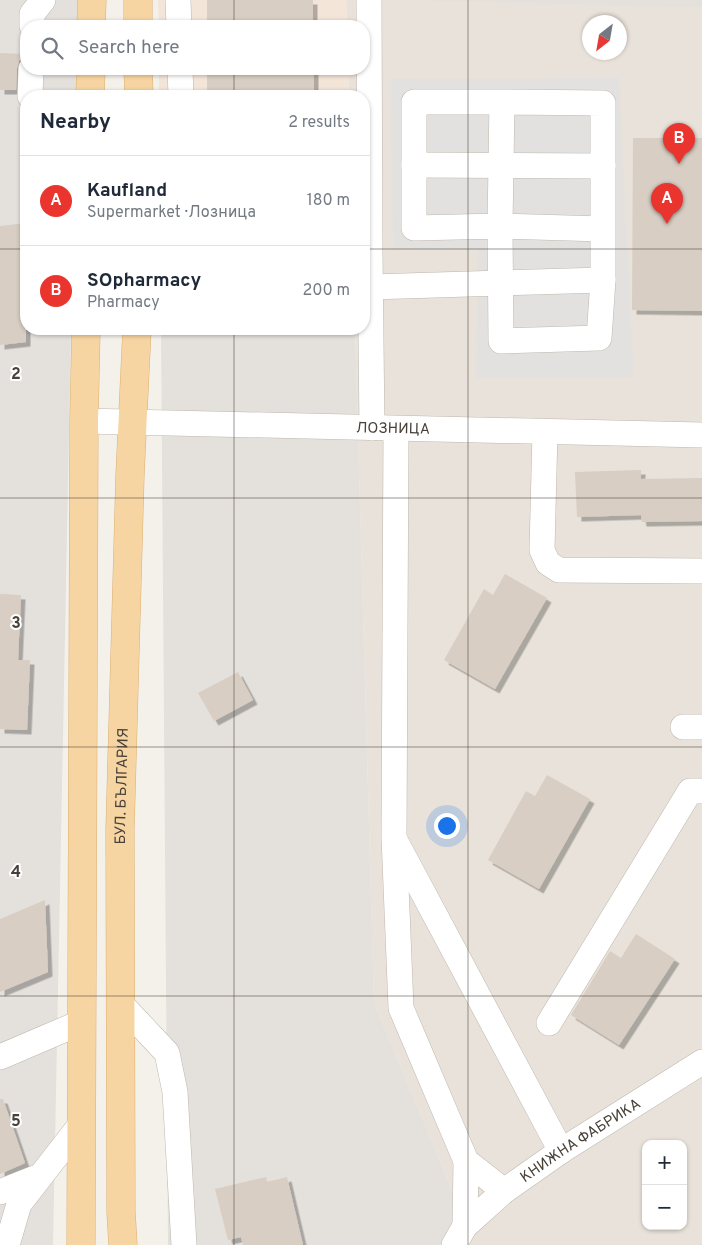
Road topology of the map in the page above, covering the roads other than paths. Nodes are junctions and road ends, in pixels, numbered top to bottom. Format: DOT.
graph roads {
  1 [pos="43,0"];
  2 [pos="92,0"];
  3 [pos="138,0"];
  4 [pos="178,0"];
  5 [pos="369,0"];
  6 [pos="32,20"];
  7 [pos="92,20"];
  8 [pos="138,20"];
  9 [pos="178,20"];
  10 [pos="369,20"];
  11 [pos="31,75"];
  12 [pos="91,75"];
  13 [pos="138,75"];
  14 [pos="180,75"];
  15 [pos="368,75"];
  16 [pos="30,90"];
  17 [pos="90,90"];
  18 [pos="138,90"];
  19 [pos="181,90"];
  20 [pos="368,90"];
  21 [pos="502,102"];
  22 [pos="414,165"];
  23 [pos="502,165"];
  24 [pos="603,166"];
  25 [pos="500,226"];
  26 [pos="603,229"];
  27 [pos="603,280"];
  28 [pos="500,283"];
  29 [pos="370,287"];
  30 [pos="86,335"];
  31 [pos="137,335"];
  32 [pos="84,421"];
  33 [pos="132,423"];
  34 [pos="384,428"];
  35 [pos="545,432"];
  36 [pos="702,436"];
  37 [pos="702,570"];
  38 [pos="702,791"];
  39 [pos="394,837"];
  40 [pos="121,1004"];
  41 [pos="82,1022"];
  42 [pos="549,1023"];
  43 [pos="0,1057"];
  44 [pos="702,1062"];
  45 [pos="82,1123"];
  46 [pos="561,1151"];
  47 [pos="466,1161"];
  48 [pos="40,1176"];
  49 [pos="504,1191"];
  50 [pos="0,1192"];
  51 [pos="460,1235"];
  52 [pos="7,1245"];
  53 [pos="81,1245"];
  54 [pos="123,1245"];
  55 [pos="184,1245"];
  1 -- 6 [label="street"];
  2 -- 7 [label="main road"];
  3 -- 8 [label="main road"];
  4 -- 9 [label="street"];
  5 -- 10 [label="street"];
  11 -- 16 [label="street"];
  12 -- 17 [label="main road"];
  13 -- 18 [label="main road"];
  14 -- 19 [label="street"];
  15 -- 20 [label="street"];
  21 -- 22 [label="street"];
  21 -- 23 [label="street"];
  21 -- 24 [label="street"];
  22 -- 23 [label="street"];
  22 -- 25 [label="street"];
  23 -- 24 [label="street"];
  23 -- 25 [label="street"];
  24 -- 26 [label="street"];
  25 -- 26 [label="street"];
  25 -- 28 [label="street"];
  26 -- 27 [label="street"];
  27 -- 28 [label="street"];
  27 -- 28 [label="street"];
  28 -- 29 [label="street"];
  29 -- 34 [label="street"];
  30 -- 32 [label="main road"];
  31 -- 33 [label="main road, БУЛ. БЪЛГАРИЯ"];
  32 -- 33 [label="street, ЛОЗНИЦА"];
  32 -- 41 [label="main road"];
  33 -- 34 [label="street, ЛОЗНИЦА"];
  33 -- 40 [label="main road, БУЛ. БЪЛГАРИЯ"];
  34 -- 35 [label="street, ЛОЗНИЦА"];
  34 -- 39 [label="street"];
  35 -- 36 [label="street, ЛОЗНИЦА"];
  35 -- 37 [label="street"];
  38 -- 42 [label="street"];
  39 -- 46 [label="street"];
  39 -- 47 [label="street"];
  40 -- 54 [label="main road, БУЛ. БЪЛГАРИЯ"];
  40 -- 55 [label="street"];
  41 -- 43 [label="street"];
  41 -- 45 [label="main road"];
  44 -- 46 [label="street, КНИЖНА ФАБРИКА"];
  45 -- 48 [label="street"];
  45 -- 53 [label="main road"];
  46 -- 49 [label="street, КНИЖНА ФАБРИКА"];
  47 -- 49 [label="street"];
  47 -- 51 [label="street"];
  48 -- 50 [label="street"];
  48 -- 52 [label="street"];
  49 -- 51 [label="street, КНИЖНА ФАБРИКА"];
}
